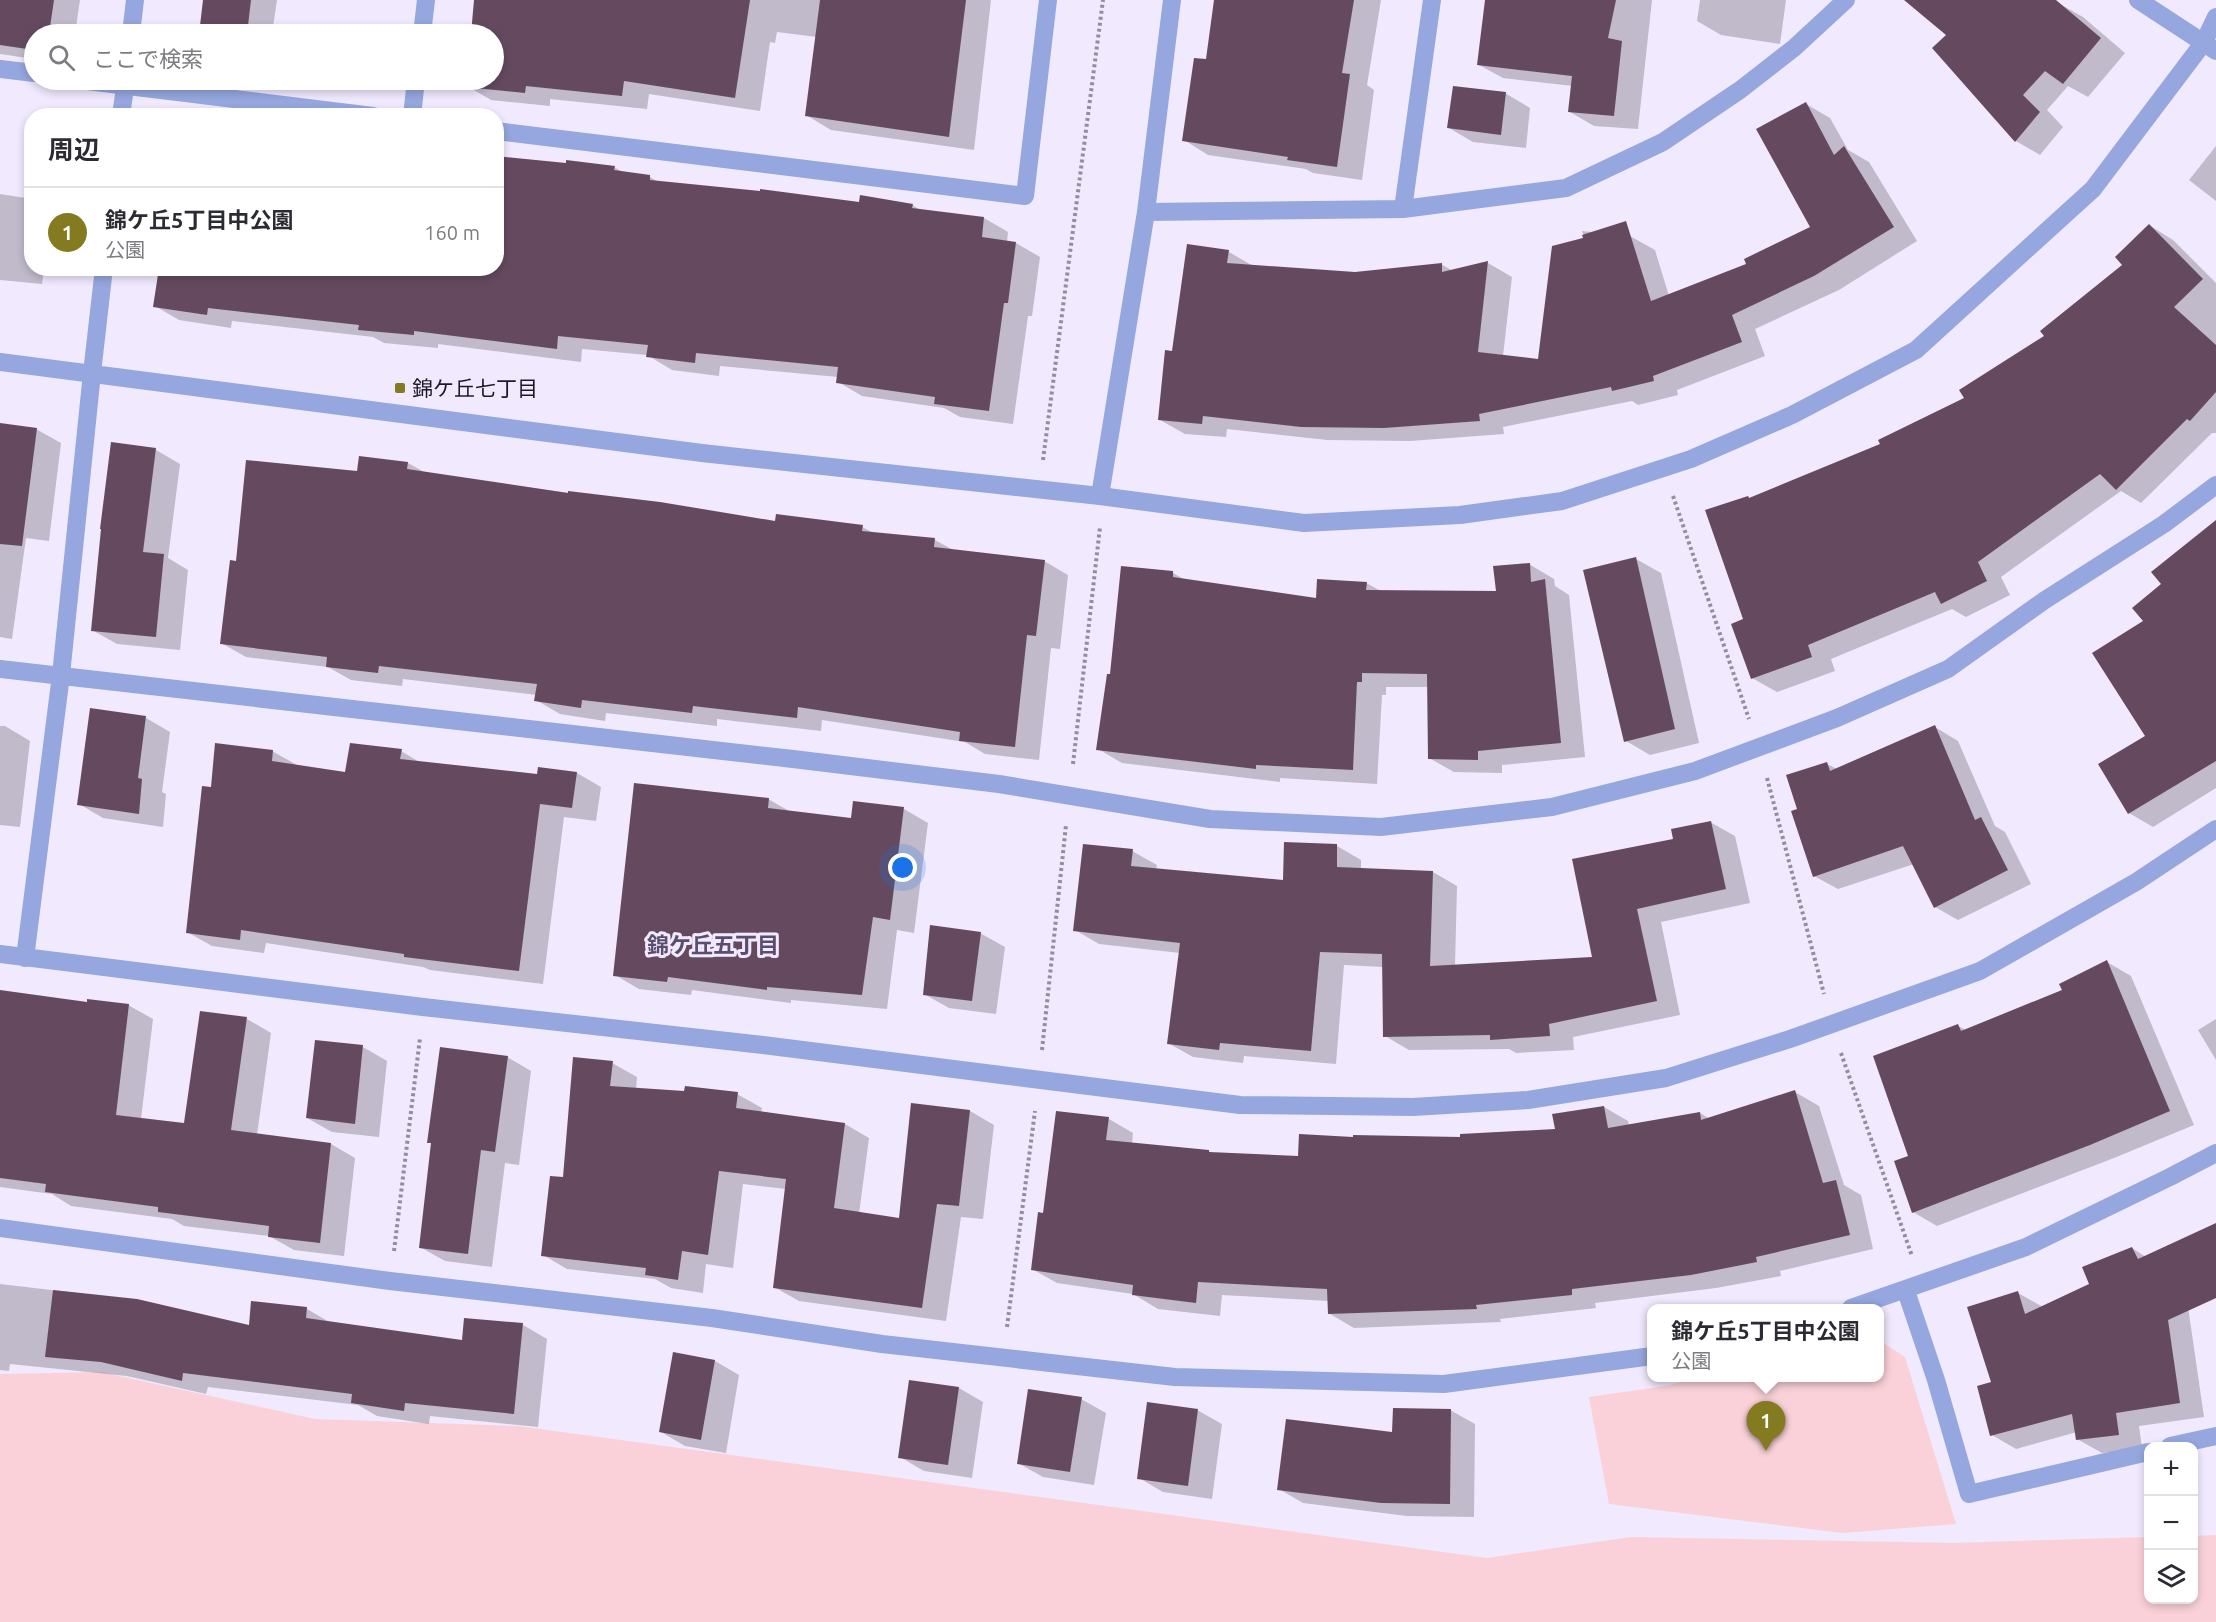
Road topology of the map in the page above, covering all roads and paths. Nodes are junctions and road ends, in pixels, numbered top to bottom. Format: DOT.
graph roads {
  1 [pos="135,0"];
  2 [pos="426,0"];
  3 [pos="1048,0"];
  4 [pos="1102,0"];
  5 [pos="1172,0"];
  6 [pos="1432,0"];
  7 [pos="1846,0"];
  8 [pos="2138,0"];
  9 [pos="2216,17"];
  10 [pos="132,24"];
  11 [pos="423,24"];
  12 [pos="2210,47"];
  13 [pos="0,69"];
  14 [pos="24,72"];
  15 [pos="124,90"];
  16 [pos="178,90"];
  17 [pos="415,90"];
  18 [pos="122,108"];
  19 [pos="313,108"];
  20 [pos="413,108"];
  21 [pos="504,132"];
  22 [pos="1403,209"];
  23 [pos="1146,212"];
  24 [pos="103,276"];
  25 [pos="0,362"];
  26 [pos="92,373"];
  27 [pos="1043,461"];
  28 [pos="2216,485"];
  29 [pos="1100,496"];
  30 [pos="1100,526"];
  31 [pos="0,669"];
  32 [pos="61,675"];
  33 [pos="1069,796"];
  34 [pos="2216,829"];
  35 [pos="0,954"];
  36 [pos="25,958"];
  37 [pos="423,1007"];
  38 [pos="1831,1024"];
  39 [pos="1039,1080"];
  40 [pos="2216,1153"];
  41 [pos="0,1228"];
  42 [pos="390,1281"];
  43 [pos="1914,1288"];
  44 [pos="1864,1304"];
  45 [pos="1647,1357"];
  46 [pos="1003,1358"];
  47 [pos="2216,1436"];
  48 [pos="2188,1442"];
  49 [pos="2144,1453"];
  1 -- 10 [label="street"];
  2 -- 11 [label="street"];
  3 -- 21 [label="street"];
  4 -- 27 [label="path"];
  5 -- 23 [label="street"];
  6 -- 22 [label="street"];
  7 -- 22 [label="street"];
  8 -- 12 [label="street"];
  9 -- 12 [label="street"];
  12 -- 29 [label="street"];
  13 -- 14 [label="street"];
  15 -- 18 [label="street"];
  16 -- 19 [label="street"];
  17 -- 20 [label="street"];
  22 -- 23 [label="street"];
  23 -- 29 [label="street"];
  24 -- 26 [label="street"];
  25 -- 26 [label="street"];
  26 -- 29 [label="street"];
  26 -- 32 [label="street"];
  28 -- 33 [label="street"];
  30 -- 33 [label="path"];
  31 -- 32 [label="street"];
  32 -- 33 [label="street"];
  32 -- 36 [label="street"];
  33 -- 39 [label="path"];
  34 -- 38 [label="street"];
  35 -- 36 [label="street"];
  36 -- 37 [label="street"];
  37 -- 39 [label="street"];
  37 -- 42 [label="path"];
  38 -- 39 [label="street"];
  38 -- 43 [label="path"];
  39 -- 46 [label="path"];
  40 -- 43 [label="street"];
  41 -- 42 [label="street"];
  42 -- 46 [label="street"];
  43 -- 44 [label="street"];
  43 -- 49 [label="street"];
  45 -- 46 [label="street"];
  47 -- 48 [label="street"];
}
